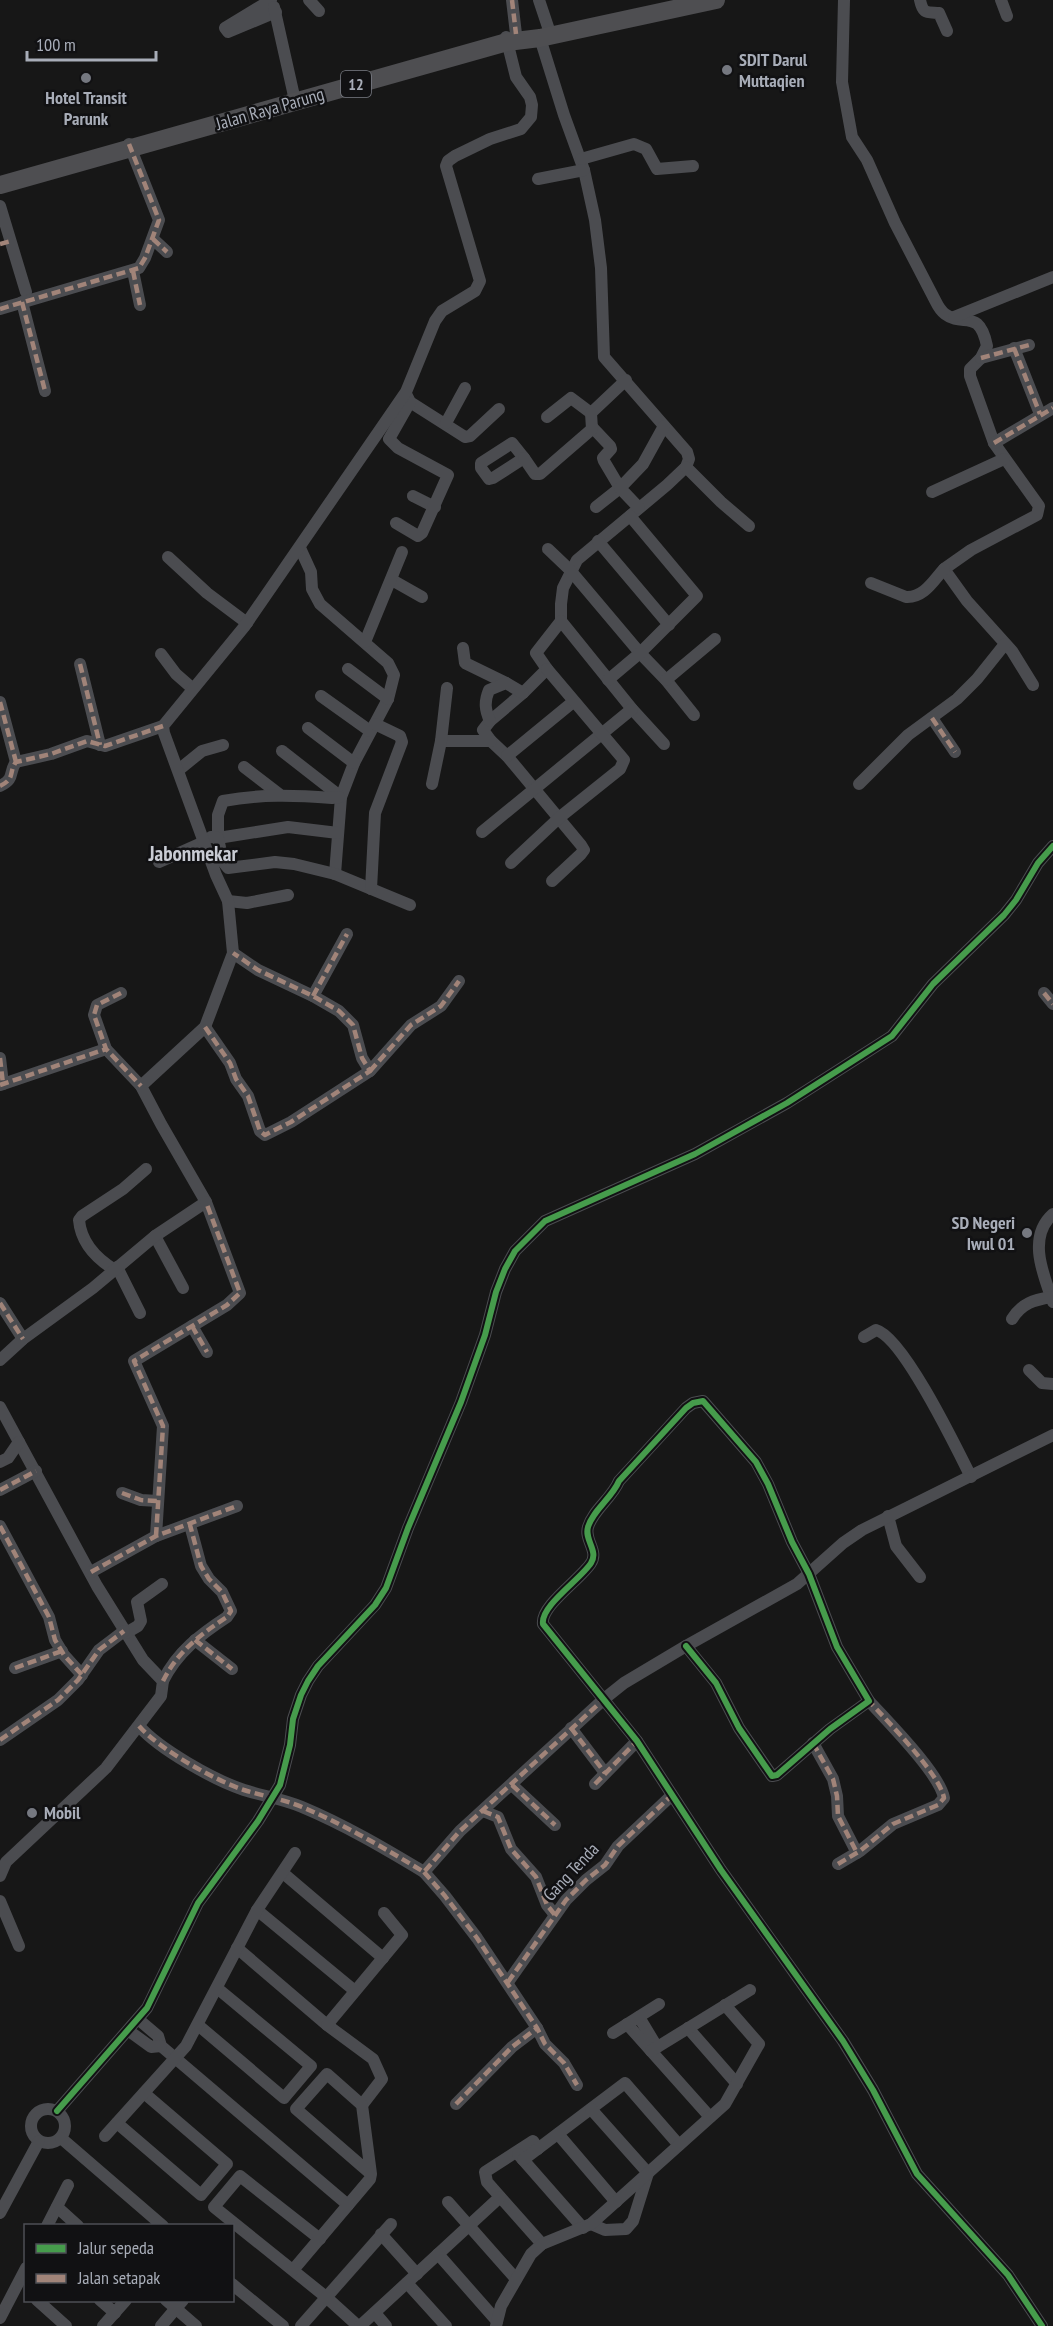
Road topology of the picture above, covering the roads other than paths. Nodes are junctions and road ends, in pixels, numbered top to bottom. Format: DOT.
graph roads {
  1 [pos="309,0"];
  2 [pos="512,0"];
  3 [pos="539,0"];
  4 [pos="685,0"];
  5 [pos="716,0"];
  6 [pos="844,0"];
  7 [pos="920,0"];
  8 [pos="1001,0"];
  9 [pos="273,4"];
  10 [pos="319,11"];
  11 [pos="1007,16"];
  12 [pos="946,31"];
  13 [pos="544,34"];
  14 [pos="509,37"];
  15 [pos="294,96"];
  16 [pos="130,146"];
  17 [pos="583,164"];
  18 [pos="693,166"];
  19 [pos="0,179"];
  20 [pos="538,179"];
  21 [pos="0,185"];
  22 [pos="0,206"];
  23 [pos="153,240"];
  24 [pos="6,243"];
  25 [pos="167,252"];
  26 [pos="133,271"];
  27 [pos="1053,277"];
  28 [pos="24,297"];
  29 [pos="141,305"];
  30 [pos="0,309"];
  31 [pos="953,318"];
  32 [pos="1029,345"];
  33 [pos="1014,348"];
  34 [pos="981,358"];
  35 [pos="626,380"];
  36 [pos="465,388"];
  37 [pos="45,391"];
  38 [pos="408,397"];
  39 [pos="1053,408"];
  40 [pos="499,409"];
  41 [pos="591,413"];
  42 [pos="1040,414"];
  43 [pos="547,417"];
  44 [pos="446,423"];
  45 [pos="664,426"];
  46 [pos="593,428"];
  47 [pos="994,443"];
  48 [pos="524,458"];
  49 [pos="1004,459"];
  50 [pos="686,467"];
  51 [pos="620,488"];
  52 [pos="932,492"];
  53 [pos="413,496"];
  54 [pos="435,507"];
  55 [pos="596,507"];
  56 [pos="634,512"];
  57 [pos="396,523"];
  58 [pos="749,526"];
  59 [pos="598,541"];
  60 [pos="300,548"];
  61 [pos="548,549"];
  62 [pos="402,552"];
  63 [pos="168,557"];
  64 [pos="944,569"];
  65 [pos="570,570"];
  66 [pos="392,580"];
  67 [pos="871,583"];
  68 [pos="422,597"];
  69 [pos="561,621"];
  70 [pos="247,623"];
  71 [pos="669,625"];
  72 [pos="715,639"];
  73 [pos="365,642"];
  74 [pos="1005,644"];
  75 [pos="463,648"];
  76 [pos="640,653"];
  77 [pos="161,654"];
  78 [pos="80,664"];
  79 [pos="348,669"];
  80 [pos="548,669"];
  81 [pos="608,680"];
  82 [pos="666,680"];
  83 [pos="506,683"];
  84 [pos="1033,685"];
  85 [pos="192,688"];
  86 [pos="447,688"];
  87 [pos="523,693"];
  88 [pos="321,696"];
  89 [pos="388,699"];
  90 [pos="0,702"];
  91 [pos="573,702"];
  92 [pos="632,709"];
  93 [pos="694,715"];
  94 [pos="932,718"];
  95 [pos="490,721"];
  96 [pos="163,726"];
  97 [pos="373,727"];
  98 [pos="308,728"];
  99 [pos="603,735"];
  100 [pos="441,741"];
  101 [pos="491,741"];
  102 [pos="664,744"];
  103 [pos="100,745"];
  104 [pos="223,745"];
  105 [pos="282,751"];
  106 [pos="955,752"];
  107 [pos="507,756"];
  108 [pos="15,762"];
  109 [pos="354,763"];
  110 [pos="177,767"];
  111 [pos="244,767"];
  112 [pos="432,784"];
  113 [pos="859,784"];
  114 [pos="0,786"];
  115 [pos="534,787"];
  116 [pos="279,794"];
  117 [pos="340,797"];
  118 [pos="560,817"];
  119 [pos="482,832"];
  120 [pos="338,833"];
  121 [pos="203,838"];
  122 [pos="218,838"];
  123 [pos="1053,846"];
  124 [pos="159,862"];
  125 [pos="511,863"];
  126 [pos="335,874"];
  127 [pos="552,881"];
  128 [pos="371,889"];
  129 [pos="288,895"];
  130 [pos="228,901"];
  131 [pos="410,905"];
  132 [pos="347,934"];
  133 [pos="233,952"];
  134 [pos="459,981"];
  135 [pos="121,993"];
  136 [pos="1044,993"];
  137 [pos="313,996"];
  138 [pos="1053,1004"];
  139 [pos="205,1027"];
  140 [pos="106,1049"];
  141 [pos="0,1058"];
  142 [pos="370,1071"];
  143 [pos="1,1085"];
  144 [pos="141,1086"];
  145 [pos="146,1169"];
  146 [pos="206,1202"];
  147 [pos="1053,1214"];
  148 [pos="155,1236"];
  149 [pos="116,1269"];
  150 [pos="183,1288"];
  151 [pos="1052,1300"];
  152 [pos="0,1303"];
  153 [pos="140,1313"];
  154 [pos="1012,1319"];
  155 [pos="192,1326"];
  156 [pos="864,1337"];
  157 [pos="23,1339"];
  158 [pos="207,1352"];
  159 [pos="0,1360"];
  160 [pos="1029,1370"];
  161 [pos="1053,1384"];
  162 [pos="0,1407"];
  163 [pos="1053,1435"];
  164 [pos="19,1442"];
  165 [pos="0,1462"];
  166 [pos="36,1471"];
  167 [pos="971,1477"];
  168 [pos="0,1490"];
  169 [pos="122,1493"];
  170 [pos="158,1502"];
  171 [pos="237,1506"];
  172 [pos="888,1516"];
  173 [pos="190,1525"];
  174 [pos="0,1526"];
  175 [pos="156,1536"];
  176 [pos="91,1572"];
  177 [pos="809,1574"];
  178 [pos="920,1577"];
  179 [pos="162,1584"];
  180 [pos="125,1632"];
  181 [pos="195,1640"];
  182 [pos="686,1646"];
  183 [pos="62,1651"];
  184 [pos="15,1668"];
  185 [pos="232,1669"];
  186 [pos="82,1675"];
  187 [pos="163,1681"];
  188 [pos="604,1699"];
  189 [pos="869,1701"];
  190 [pos="139,1726"];
  191 [pos="571,1728"];
  192 [pos="0,1740"];
  193 [pos="638,1741"];
  194 [pos="813,1743"];
  195 [pos="605,1773"];
  196 [pos="595,1784"];
  197 [pos="512,1785"];
  198 [pos="672,1796"];
  199 [pos="273,1798"];
  200 [pos="483,1811"];
  201 [pos="555,1825"];
  202 [pos="295,1853"];
  203 [pos="857,1853"];
  204 [pos="838,1864"];
  205 [pos="424,1872"];
  206 [pos="282,1873"];
  207 [pos="0,1876"];
  208 [pos="0,1901"];
  209 [pos="257,1910"];
  210 [pos="384,1912"];
  211 [pos="555,1915"];
  212 [pos="19,1946"];
  213 [pos="237,1948"];
  214 [pos="383,1958"];
  215 [pos="508,1982"];
  216 [pos="217,1988"];
  217 [pos="750,1990"];
  218 [pos="355,1991"];
  219 [pos="659,2004"];
  220 [pos="725,2005"];
  221 [pos="639,2017"];
  222 [pos="138,2019"];
  223 [pos="627,2024"];
  224 [pos="198,2025"];
  225 [pos="327,2025"];
  226 [pos="537,2028"];
  227 [pos="688,2028"];
  228 [pos="129,2031"];
  229 [pos="613,2033"];
  230 [pos="161,2046"];
  231 [pos="654,2049"];
  232 [pos="176,2058"];
  233 [pos="737,2084"];
  234 [pos="577,2085"];
  235 [pos="144,2093"];
  236 [pos="456,2104"];
  237 [pos="362,2105"];
  238 [pos="591,2109"];
  239 [pos="57,2111"];
  240 [pos="711,2117"];
  241 [pos="117,2123"];
  242 [pos="558,2134"];
  243 [pos="105,2136"];
  244 [pos="61,2138"];
  245 [pos="39,2141"];
  246 [pos="679,2145"];
  247 [pos="520,2156"];
  248 [pos="648,2173"];
  249 [pos="371,2174"];
  250 [pos="68,2185"];
  251 [pos="500,2197"];
  252 [pos="448,2202"];
  253 [pos="616,2202"];
  254 [pos="348,2205"];
  255 [pos="57,2207"];
  256 [pos="0,2213"];
  257 [pos="48,2224"];
  258 [pos="76,2224"];
  259 [pos="161,2224"];
  260 [pos="391,2224"];
  261 [pos="469,2226"];
  262 [pos="587,2226"];
  263 [pos="381,2234"];
  264 [pos="320,2239"];
  265 [pos="542,2244"];
  266 [pos="438,2254"];
  267 [pos="293,2270"];
  268 [pos="24,2272"];
  269 [pos="417,2274"];
  270 [pos="516,2279"];
  271 [pos="407,2283"];
  272 [pos="234,2286"];
  273 [pos="326,2297"];
  274 [pos="38,2302"];
  275 [pos="101,2302"];
  276 [pos="125,2302"];
  277 [pos="175,2303"];
  278 [pos="115,2313"];
  279 [pos="375,2313"];
  280 [pos="0,2318"];
  281 [pos="496,2323"];
  282 [pos="66,2326"];
  283 [pos="103,2326"];
  284 [pos="161,2326"];
  285 [pos="196,2326"];
  286 [pos="282,2326"];
  287 [pos="301,2326"];
  288 [pos="359,2326"];
  289 [pos="386,2326"];
  290 [pos="446,2326"];
  291 [pos="1042,2326"];
  1 -- 10 [label="street"];
  2 -- 14 [label="street"];
  3 -- 13 [label="street"];
  4 -- 13 [label="highway, Jalan Raya Parung / 12"];
  5 -- 13 [label="highway, Jalan Raya Parung / 12"];
  6 -- 31 [label="street"];
  7 -- 12 [label="street"];
  8 -- 11 [label="street"];
  9 -- 15 [label="street"];
  13 -- 14 [label="highway, Jalan Raya Parung / 12"];
  13 -- 17 [label="street"];
  14 -- 15 [label="highway, Jalan Raya Parung / 12"];
  14 -- 16 [label="highway, Jalan Raya Parung / 12"];
  14 -- 38 [label="street"];
  15 -- 16 [label="highway, Jalan Raya Parung / 12"];
  16 -- 19 [label="highway, Jalan Raya Parung / 12"];
  16 -- 21 [label="highway, Jalan Raya Parung / 12"];
  16 -- 23 [label="street"];
  17 -- 18 [label="street"];
  17 -- 20 [label="street"];
  17 -- 35 [label="street"];
  22 -- 24 [label="street"];
  23 -- 25 [label="street"];
  23 -- 26 [label="street"];
  24 -- 28 [label="street"];
  26 -- 28 [label="street"];
  26 -- 29 [label="street"];
  27 -- 31 [label="street"];
  28 -- 30 [label="street"];
  28 -- 37 [label="street"];
  31 -- 34 [label="street"];
  32 -- 33 [label="street"];
  33 -- 34 [label="street"];
  33 -- 42 [label="street"];
  34 -- 47 [label="street"];
  35 -- 41 [label="street"];
  35 -- 45 [label="street"];
  36 -- 44 [label="street"];
  38 -- 44 [label="street"];
  38 -- 54 [label="street"];
  38 -- 60 [label="street"];
  39 -- 42 [label="street"];
  40 -- 44 [label="street"];
  41 -- 43 [label="street"];
  41 -- 46 [label="street"];
  42 -- 47 [label="street"];
  45 -- 50 [label="street"];
  45 -- 51 [label="street"];
  46 -- 48 [label="street"];
  46 -- 51 [label="street"];
  47 -- 49 [label="street"];
  49 -- 52 [label="street"];
  49 -- 64 [label="street"];
  50 -- 56 [label="street"];
  50 -- 58 [label="street"];
  51 -- 55 [label="street"];
  51 -- 56 [label="street"];
  53 -- 54 [label="street"];
  54 -- 57 [label="street"];
  56 -- 59 [label="street"];
  56 -- 71 [label="street"];
  59 -- 65 [label="street"];
  59 -- 71 [label="street"];
  60 -- 70 [label="street"];
  60 -- 73 [label="street"];
  61 -- 65 [label="street"];
  62 -- 66 [label="street"];
  63 -- 70 [label="street"];
  64 -- 67 [label="street"];
  64 -- 74 [label="street"];
  65 -- 69 [label="street"];
  65 -- 76 [label="street"];
  66 -- 68 [label="street"];
  66 -- 73 [label="street"];
  69 -- 80 [label="street"];
  69 -- 81 [label="street"];
  70 -- 85 [label="street"];
  71 -- 76 [label="street"];
  72 -- 82 [label="street"];
  73 -- 89 [label="street"];
  74 -- 84 [label="street"];
  74 -- 94 [label="street"];
  75 -- 83 [label="street"];
  76 -- 81 [label="street"];
  76 -- 82 [label="street"];
  77 -- 85 [label="street"];
  78 -- 103 [label="street"];
  79 -- 89 [label="street"];
  80 -- 87 [label="street"];
  80 -- 91 [label="street"];
  81 -- 92 [label="street"];
  82 -- 93 [label="street"];
  83 -- 87 [label="street"];
  83 -- 95 [label="street"];
  85 -- 96 [label="street"];
  86 -- 100 [label="street"];
  87 -- 95 [label="street"];
  88 -- 97 [label="street"];
  89 -- 97 [label="street"];
  90 -- 108 [label="street"];
  91 -- 99 [label="street"];
  91 -- 107 [label="street"];
  92 -- 99 [label="street"];
  92 -- 102 [label="street"];
  94 -- 106 [label="street"];
  94 -- 113 [label="street"];
  95 -- 101 [label="street"];
  96 -- 103 [label="street"];
  96 -- 110 [label="street"];
  97 -- 109 [label="street"];
  97 -- 128 [label="street"];
  98 -- 109 [label="street"];
  99 -- 115 [label="street"];
  99 -- 118 [label="street"];
  100 -- 101 [label="street"];
  100 -- 112 [label="street"];
  101 -- 107 [label="street"];
  103 -- 108 [label="street"];
  104 -- 110 [label="street"];
  105 -- 117 [label="street"];
  107 -- 115 [label="street"];
  108 -- 114 [label="street"];
  109 -- 117 [label="street"];
  110 -- 121 [label="street"];
  111 -- 116 [label="street"];
  115 -- 118 [label="street"];
  115 -- 119 [label="street"];
  116 -- 117 [label="street"];
  116 -- 122 [label="street"];
  117 -- 120 [label="street"];
  118 -- 125 [label="street"];
  118 -- 127 [label="street"];
  120 -- 122 [label="street"];
  120 -- 126 [label="street"];
  121 -- 122 [label="street"];
  121 -- 124 [label="street"];
  121 -- 130 [label="street"];
  122 -- 126 [label="street"];
  123 -- 199 [label="street"];
  126 -- 128 [label="street"];
  128 -- 131 [label="street"];
  129 -- 130 [label="street"];
  130 -- 133 [label="street"];
  132 -- 137 [label="street"];
  133 -- 137 [label="street"];
  133 -- 139 [label="street"];
  134 -- 142 [label="street"];
  135 -- 140 [label="street"];
  136 -- 138 [label="street"];
  137 -- 142 [label="street"];
  139 -- 142 [label="street"];
  139 -- 144 [label="street"];
  140 -- 143 [label="street"];
  140 -- 144 [label="street"];
  141 -- 143 [label="street"];
  144 -- 146 [label="street"];
  145 -- 149 [label="street"];
  146 -- 148 [label="street"];
  146 -- 155 [label="street"];
  147 -- 151 [label="street"];
  148 -- 149 [label="street"];
  148 -- 150 [label="street"];
  149 -- 153 [label="street"];
  149 -- 157 [label="street"];
  151 -- 154 [label="street"];
  152 -- 157 [label="street"];
  155 -- 158 [label="street"];
  155 -- 170 [label="street"];
  156 -- 167 [label="street"];
  157 -- 159 [label="street"];
  160 -- 161 [label="street"];
  162 -- 164 [label="street"];
  163 -- 167 [label="street"];
  164 -- 165 [label="street"];
  164 -- 166 [label="street"];
  166 -- 168 [label="street"];
  166 -- 176 [label="street"];
  167 -- 172 [label="street"];
  169 -- 170 [label="street"];
  170 -- 175 [label="street"];
  171 -- 173 [label="street"];
  172 -- 177 [label="street"];
  172 -- 178 [label="street"];
  173 -- 175 [label="street"];
  173 -- 181 [label="street"];
  174 -- 183 [label="street"];
  175 -- 176 [label="street"];
  176 -- 180 [label="street"];
  177 -- 182 [label="street"];
  177 -- 188 [label="street"];
  177 -- 189 [label="street"];
  179 -- 180 [label="street"];
  180 -- 186 [label="street"];
  180 -- 187 [label="street"];
  181 -- 185 [label="street"];
  181 -- 187 [label="street"];
  182 -- 188 [label="street"];
  182 -- 194 [label="street"];
  183 -- 184 [label="street"];
  183 -- 186 [label="street"];
  186 -- 192 [label="street"];
  187 -- 190 [label="street"];
  188 -- 191 [label="street"];
  188 -- 193 [label="street"];
  189 -- 194 [label="street"];
  189 -- 203 [label="street"];
  190 -- 199 [label="street"];
  190 -- 207 [label="street"];
  191 -- 195 [label="street"];
  191 -- 197 [label="street"];
  193 -- 195 [label="street"];
  193 -- 198 [label="street"];
  194 -- 203 [label="street"];
  195 -- 196 [label="street"];
  197 -- 200 [label="street"];
  197 -- 201 [label="street"];
  198 -- 211 [label="street, Gang Tenda"];
  198 -- 291 [label="street"];
  199 -- 205 [label="street"];
  199 -- 222 [label="street"];
  200 -- 205 [label="street"];
  200 -- 211 [label="street"];
  202 -- 206 [label="street"];
  203 -- 204 [label="street"];
  205 -- 215 [label="street"];
  206 -- 209 [label="street"];
  206 -- 214 [label="street"];
  208 -- 212 [label="street"];
  209 -- 213 [label="street"];
  209 -- 218 [label="street"];
  210 -- 214 [label="street"];
  211 -- 215 [label="street, Gang Tenda"];
  213 -- 216 [label="street"];
  213 -- 225 [label="street"];
  214 -- 218 [label="street"];
  215 -- 226 [label="street"];
  216 -- 224 [label="street"];
  216 -- 224 [label="street"];
  217 -- 220 [label="street"];
  218 -- 225 [label="street"];
  219 -- 221 [label="street"];
  220 -- 227 [label="street"];
  220 -- 233 [label="street"];
  221 -- 223 [label="street"];
  221 -- 231 [label="street"];
  222 -- 228 [label="street"];
  222 -- 230 [label="street"];
  223 -- 229 [label="street"];
  223 -- 231 [label="street"];
  224 -- 232 [label="street"];
  225 -- 237 [label="street"];
  226 -- 234 [label="street"];
  226 -- 236 [label="street"];
  227 -- 231 [label="street"];
  227 -- 233 [label="street"];
  228 -- 230 [label="street"];
  228 -- 239 [label="street"];
  230 -- 232 [label="street"];
  231 -- 240 [label="street"];
  232 -- 235 [label="street"];
  232 -- 254 [label="street"];
  233 -- 240 [label="street"];
  235 -- 241 [label="street"];
  235 -- 241 [label="street"];
  237 -- 249 [label="street"];
  237 -- 249 [label="street"];
  238 -- 242 [label="street"];
  238 -- 246 [label="street"];
  238 -- 248 [label="street"];
  239 -- 244 [label="street"];
  239 -- 245 [label="street"];
  240 -- 246 [label="street"];
  241 -- 243 [label="street"];
  242 -- 247 [label="street"];
  242 -- 253 [label="street"];
  244 -- 245 [label="street"];
  244 -- 259 [label="street"];
  245 -- 256 [label="street"];
  246 -- 248 [label="street"];
  247 -- 251 [label="street"];
  247 -- 262 [label="street"];
  248 -- 253 [label="street"];
  248 -- 262 [label="street"];
  249 -- 254 [label="street"];
  250 -- 255 [label="street"];
  251 -- 261 [label="street"];
  251 -- 265 [label="street"];
  252 -- 261 [label="street"];
  253 -- 262 [label="street"];
  254 -- 264 [label="street"];
  255 -- 257 [label="street"];
  255 -- 258 [label="street"];
  260 -- 263 [label="street"];
  261 -- 266 [label="street"];
  261 -- 270 [label="street"];
  262 -- 265 [label="street"];
  263 -- 269 [label="street"];
  263 -- 273 [label="street"];
  264 -- 267 [label="street"];
  264 -- 267 [label="street"];
  265 -- 270 [label="street"];
  266 -- 269 [label="street"];
  266 -- 281 [label="street"];
  267 -- 273 [label="street"];
  268 -- 280 [label="street"];
  269 -- 271 [label="street"];
  270 -- 281 [label="street"];
  271 -- 279 [label="street"];
  271 -- 290 [label="street"];
  272 -- 286 [label="street"];
  273 -- 287 [label="street"];
  273 -- 288 [label="street"];
  274 -- 282 [label="street"];
  275 -- 278 [label="street"];
  276 -- 278 [label="street"];
  277 -- 284 [label="street"];
  277 -- 285 [label="street"];
  278 -- 283 [label="street"];
  279 -- 288 [label="street"];
  279 -- 289 [label="street"];
}
